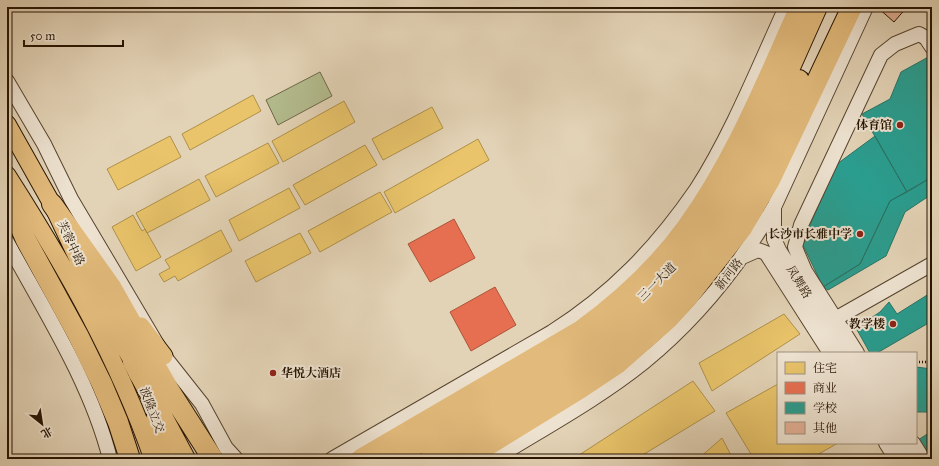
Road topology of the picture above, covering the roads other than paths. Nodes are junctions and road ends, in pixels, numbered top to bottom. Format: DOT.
graph roads {
  1 [pos="786,7"];
  2 [pos="800,7"];
  3 [pos="817,7"];
  4 [pos="832,7"];
  5 [pos="852,7"];
  6 [pos="866,7"];
  7 [pos="932,47"];
  8 [pos="7,81"];
  9 [pos="7,124"];
  10 [pos="7,175"];
  11 [pos="7,197"];
  12 [pos="52,204"];
  13 [pos="775,205"];
  14 [pos="694,216"];
  15 [pos="7,242"];
  16 [pos="736,251"];
  17 [pos="932,264"];
  18 [pos="681,270"];
  19 [pos="111,287"];
  20 [pos="636,315"];
  21 [pos="836,319"];
  22 [pos="580,331"];
  23 [pos="829,352"];
  24 [pos="843,352"];
  25 [pos="856,352"];
  26 [pos="164,356"];
  27 [pos="125,366"];
  28 [pos="613,366"];
  29 [pos="887,444"];
  30 [pos="901,444"];
  31 [pos="914,444"];
  32 [pos="469,457"];
  33 [pos="110,459"];
  34 [pos="130,459"];
  35 [pos="153,459"];
  36 [pos="170,459"];
  37 [pos="185,459"];
  38 [pos="213,459"];
  39 [pos="236,459"];
  40 [pos="332,459"];
  41 [pos="361,459"];
  42 [pos="391,459"];
  43 [pos="430,459"];
  44 [pos="494,459"];
  45 [pos="896,459"];
  46 [pos="910,459"];
  47 [pos="923,459"];
  1 -- 40 [label="street"];
  2 -- 14 [label="highway"];
  3 -- 18 [label="highway, 三一大道"];
  4 -- 18 [label="highway, 三一大道"];
  5 -- 16 [label="highway"];
  6 -- 13 [label="street, 新河路"];
  7 -- 21 [label="street"];
  8 -- 26 [label="street"];
  9 -- 12 [label="main road, 芙蓉中路"];
  10 -- 27 [label="main road, 芙蓉中路"];
  11 -- 34 [label="highway"];
  12 -- 19 [label="highway"];
  12 -- 27 [label="main road, 芙蓉中路"];
  13 -- 16 [label="street, 新河路"];
  13 -- 24 [label="street, 凤舞路"];
  14 -- 18 [label="highway"];
  14 -- 22 [label="highway"];
  15 -- 33 [label="street"];
  16 -- 18 [label="highway"];
  16 -- 23 [label="street, 凤舞路"];
  16 -- 28 [label="highway"];
  16 -- 44 [label="street, 新河路"];
  17 -- 21 [label="street"];
  18 -- 20 [label="highway, 三一大道"];
  19 -- 26 [label="main road"];
  19 -- 38 [label="highway"];
  20 -- 22 [label="highway"];
  20 -- 28 [label="highway"];
  20 -- 42 [label="highway, 三一大道"];
  20 -- 43 [label="highway, 三一大道"];
  21 -- 25 [label="street"];
  22 -- 41 [label="highway"];
  26 -- 39 [label="street"];
  27 -- 35 [label="main road, 波隆立交"];
  27 -- 36 [label="main road, 波隆立交"];
  27 -- 37 [label="highway"];
  28 -- 32 [label="highway"];
  29 -- 45 [label="street"];
  30 -- 46 [label="street"];
  31 -- 47 [label="street"];
}
